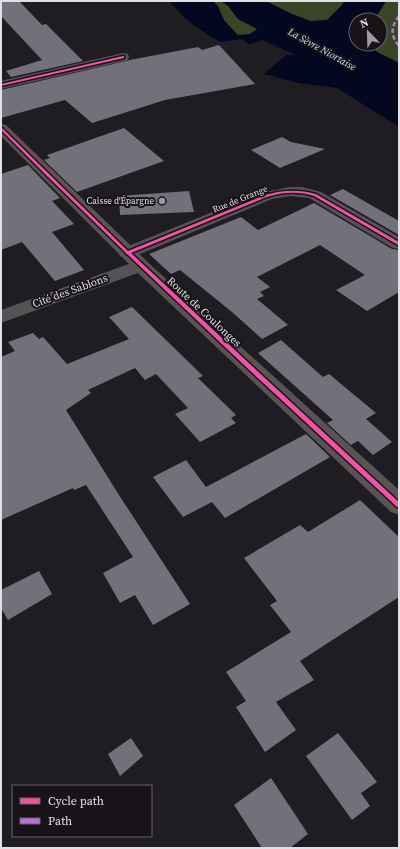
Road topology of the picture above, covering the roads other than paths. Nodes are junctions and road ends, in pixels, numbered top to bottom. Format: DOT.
graph roads {
  1 [pos="123,57"];
  2 [pos="1,85"];
  3 [pos="1,128"];
  4 [pos="399,244"];
  5 [pos="134,259"];
  6 [pos="1,317"];
  7 [pos="399,505"];
  1 -- 2 [label="street"];
  3 -- 5 [label="main road, Route de Coulonges"];
  4 -- 5 [label="street, Rue de Grange"];
  5 -- 6 [label="street, Cité des Sablons"];
  5 -- 7 [label="main road, Route de Coulonges"];
}
